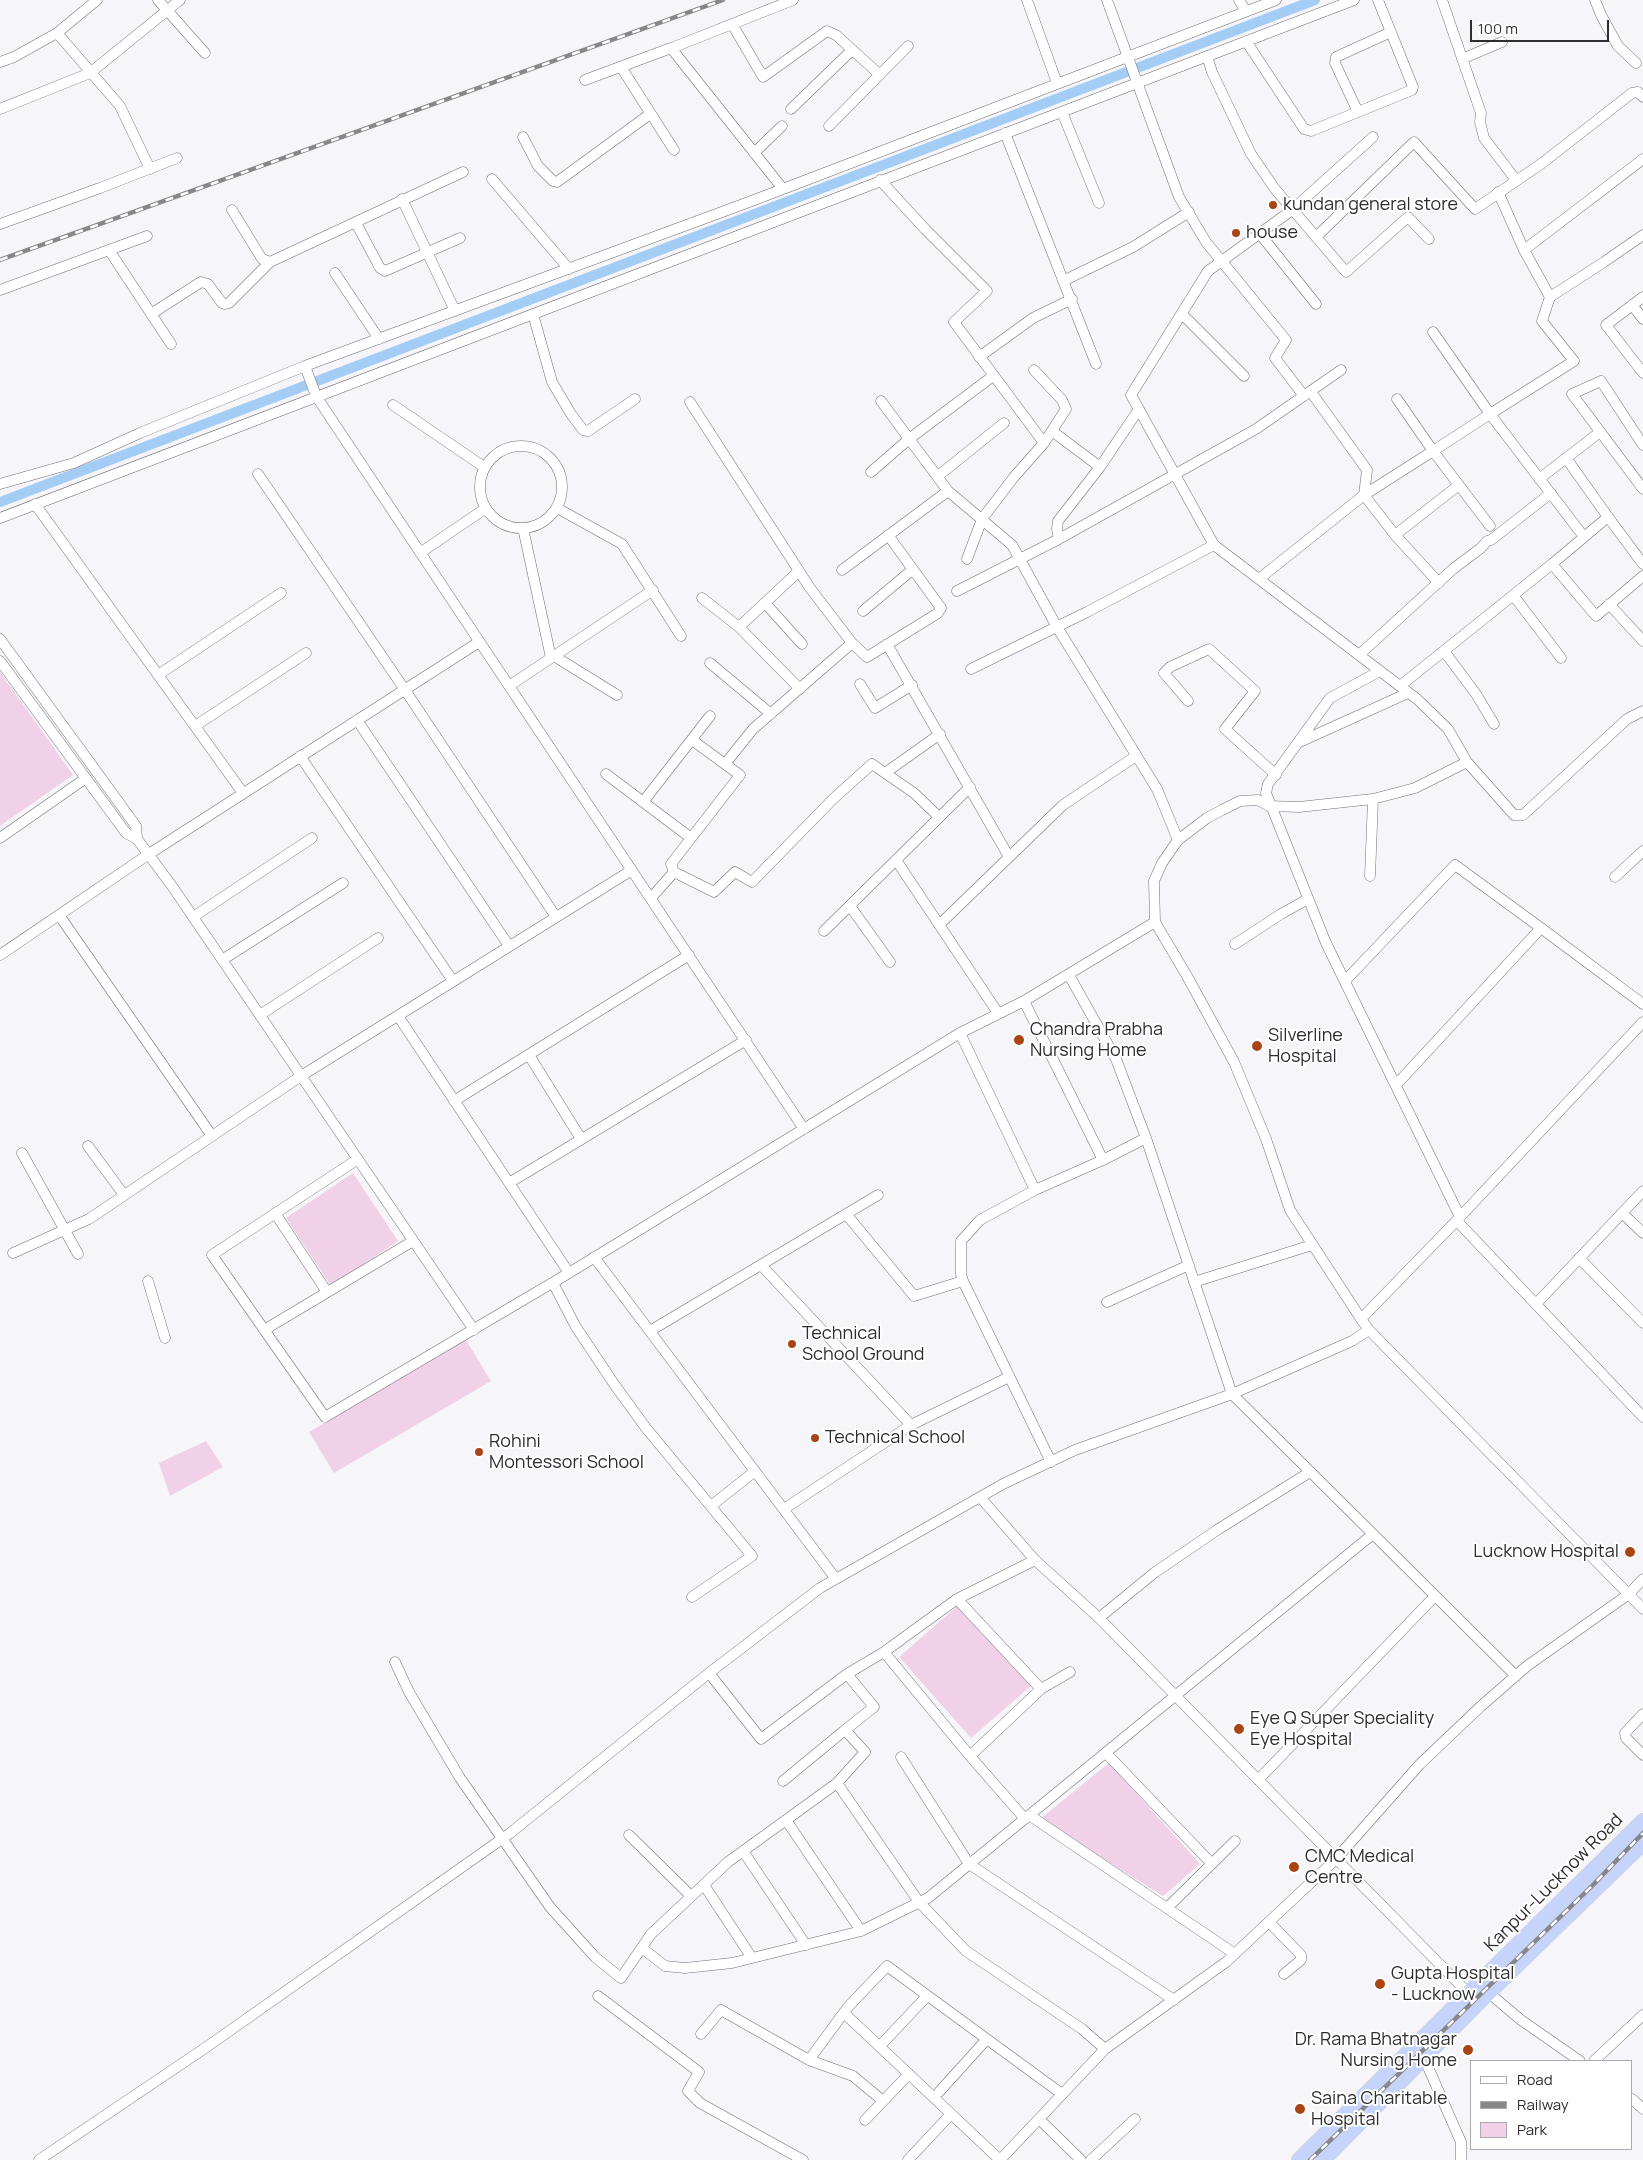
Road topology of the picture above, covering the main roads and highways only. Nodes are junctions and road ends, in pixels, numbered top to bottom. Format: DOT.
graph roads {
  1 [pos="1643,1821"];
  2 [pos="1643,1842"];
  3 [pos="1479,1996"];
  4 [pos="1299,2160"];
  5 [pos="1323,2160"];
  1 -- 3 [label="highway, Kanpur-Lucknow Road"];
  2 -- 3 [label="highway, Kanpur-Lucknow Road"];
  3 -- 4 [label="highway, Kanpur-Lucknow Road"];
  3 -- 5 [label="highway, Kanpur-Lucknow Road"];
}
